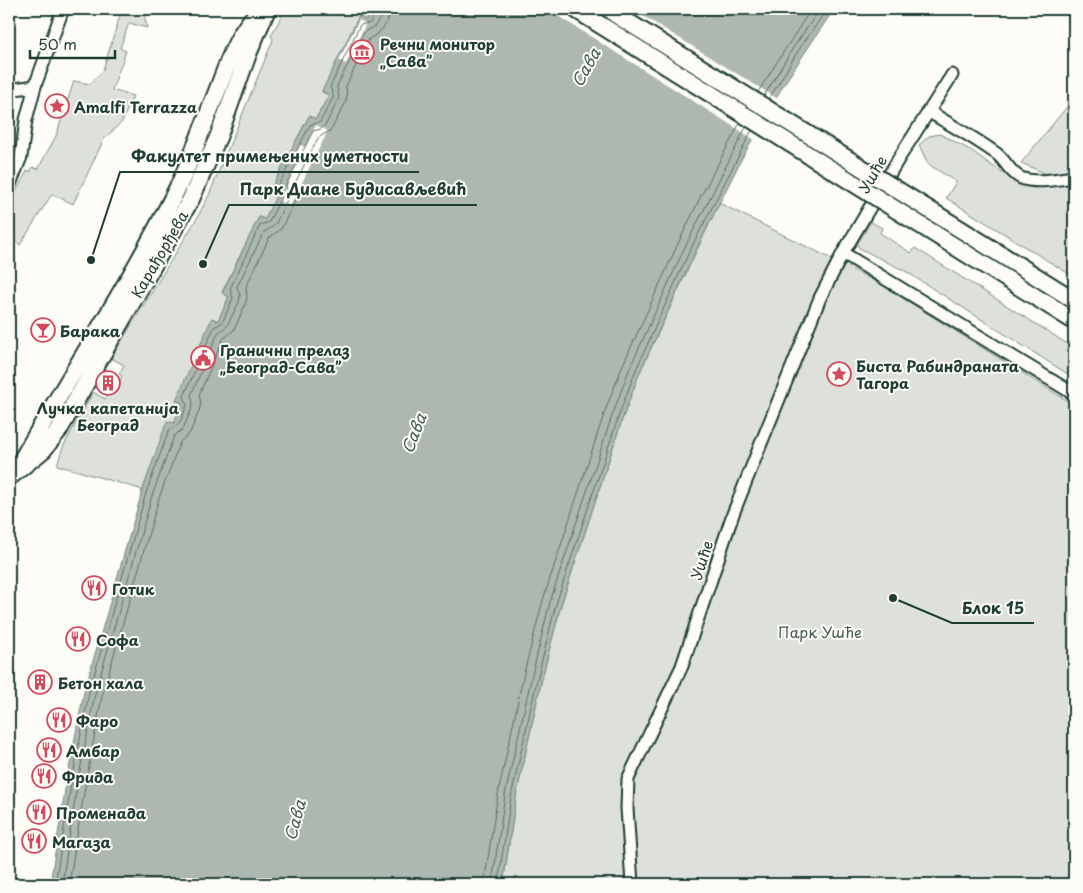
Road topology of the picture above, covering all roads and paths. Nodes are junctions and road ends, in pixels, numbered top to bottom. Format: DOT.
graph roads {
  1 [pos="63,9"];
  2 [pos="268,9"];
  3 [pos="575,9"];
  4 [pos="607,9"];
  5 [pos="256,12"];
  6 [pos="952,75"];
  7 [pos="35,86"];
  8 [pos="9,90"];
  9 [pos="928,111"];
  10 [pos="1074,177"];
  11 [pos="9,187"];
  12 [pos="843,253"];
  13 [pos="1074,300"];
  14 [pos="1074,321"];
  15 [pos="1074,394"];
  16 [pos="10,477"];
  17 [pos="632,884"];
  1 -- 7 [label="street"];
  2 -- 16 [label="main road, Карађорђева"];
  3 -- 14 [label="main road, bridge"];
  4 -- 13 [label="main road, bridge"];
  5 -- 16 [label="main road, Карађорђева"];
  6 -- 9 [label="street, Ушће"];
  7 -- 8 [label="street"];
  7 -- 11 [label="street"];
  9 -- 10 [label="street"];
  9 -- 12 [label="street, Ушће"];
  12 -- 15 [label="street"];
  12 -- 17 [label="street, Ушће"];
}
